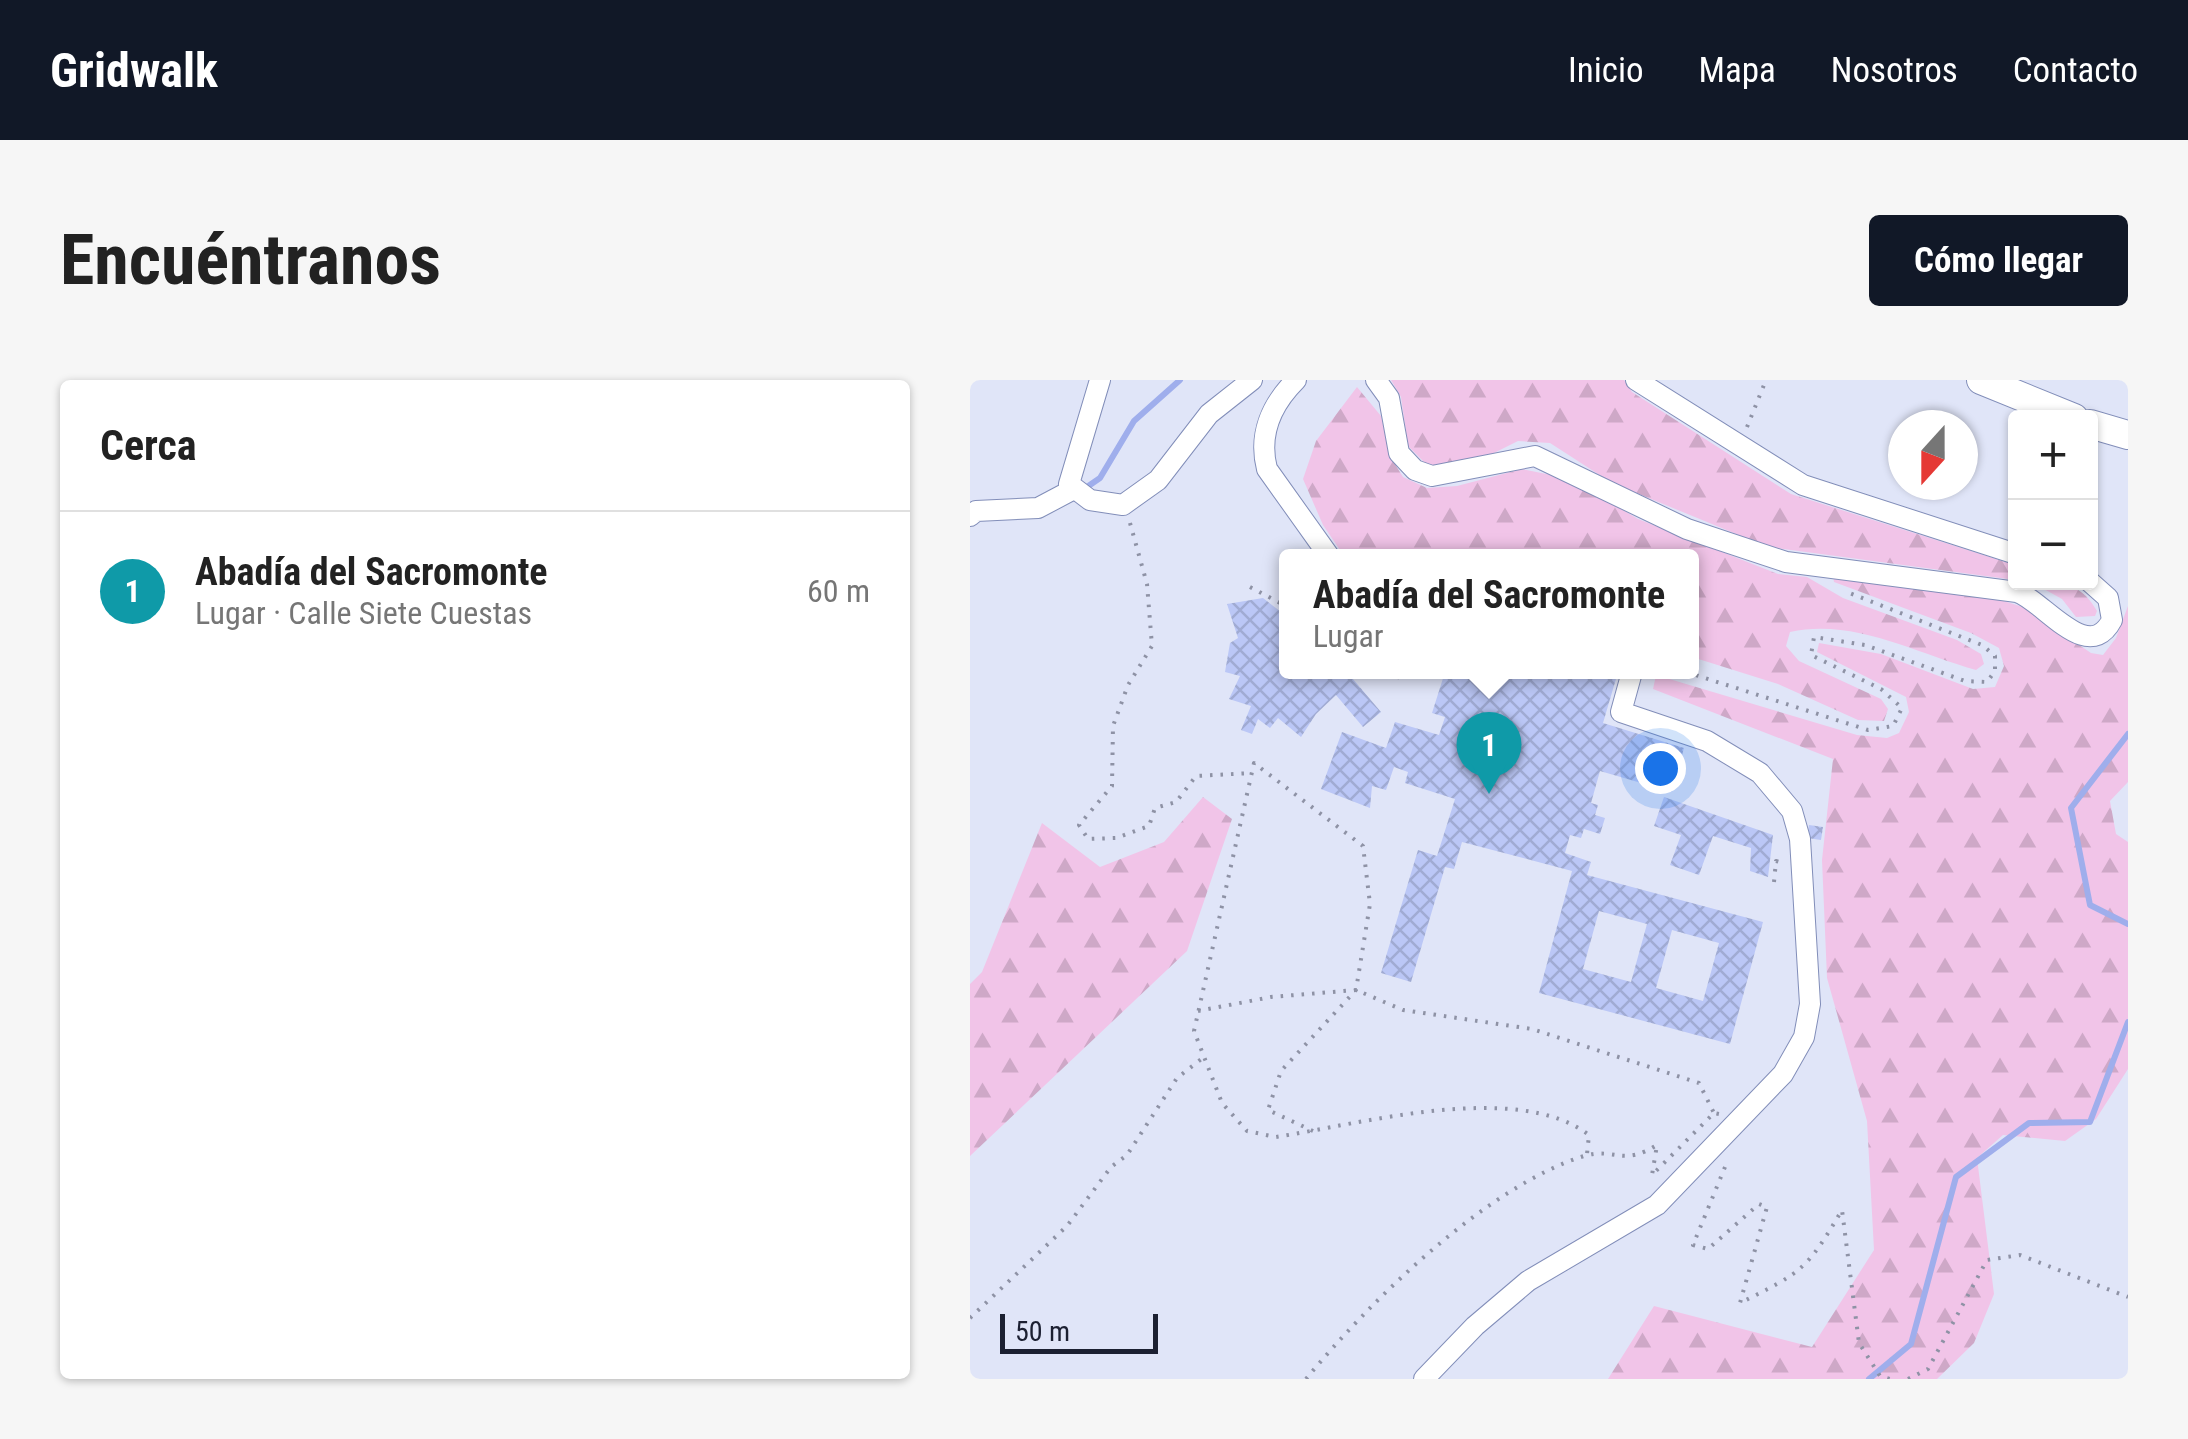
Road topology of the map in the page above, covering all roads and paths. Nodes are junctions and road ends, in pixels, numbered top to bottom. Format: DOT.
graph roads {
  1 [pos="1100,380"];
  2 [pos="1252,380"];
  3 [pos="1296,380"];
  4 [pos="1376,380"];
  5 [pos="1636,380"];
  6 [pos="1766,380"];
  7 [pos="1981,380"];
  8 [pos="2054,410"];
  9 [pos="2098,427"];
  10 [pos="2128,436"];
  11 [pos="1739,444"];
  12 [pos="1072,490"];
  13 [pos="1123,505"];
  14 [pos="970,516"];
  15 [pos="1324,549"];
  16 [pos="2008,552"];
  17 [pos="1818,567"];
  18 [pos="1250,588"];
  19 [pos="2098,589"];
  20 [pos="1279,602"];
  21 [pos="1699,676"];
  22 [pos="1630,679"];
  23 [pos="1252,773"];
  24 [pos="1356,990"];
  25 [pos="1198,1011"];
  26 [pos="1204,1057"];
  27 [pos="1714,1112"];
  28 [pos="1736,1118"];
  29 [pos="1313,1132"];
  30 [pos="1587,1154"];
  31 [pos="1726,1162"];
  32 [pos="2128,1296"];
  33 [pos="970,1318"];
  34 [pos="1306,1379"];
  35 [pos="1424,1379"];
  36 [pos="1890,1379"];
  37 [pos="1908,1379"];
  1 -- 12 [label="street"];
  2 -- 13 [label="street"];
  3 -- 15 [label="street"];
  4 -- 17 [label="street"];
  5 -- 11 [label="street"];
  6 -- 11 [label="path"];
  7 -- 8 [label="street"];
  9 -- 10 [label="street"];
  11 -- 16 [label="street"];
  12 -- 13 [label="street"];
  12 -- 14 [label="street"];
  13 -- 23 [label="path"];
  17 -- 19 [label="street"];
  17 -- 21 [label="path"];
  18 -- 20 [label="path"];
  22 -- 28 [label="street"];
  23 -- 24 [label="path"];
  23 -- 25 [label="path"];
  24 -- 25 [label="path"];
  24 -- 27 [label="path"];
  24 -- 29 [label="path"];
  25 -- 26 [label="path"];
  26 -- 29 [label="path"];
  26 -- 33 [label="path"];
  27 -- 28 [label="path"];
  27 -- 30 [label="path"];
  28 -- 35 [label="street"];
  29 -- 30 [label="path"];
  30 -- 34 [label="path"];
  31 -- 36 [label="path"];
  32 -- 37 [label="path"];
}
